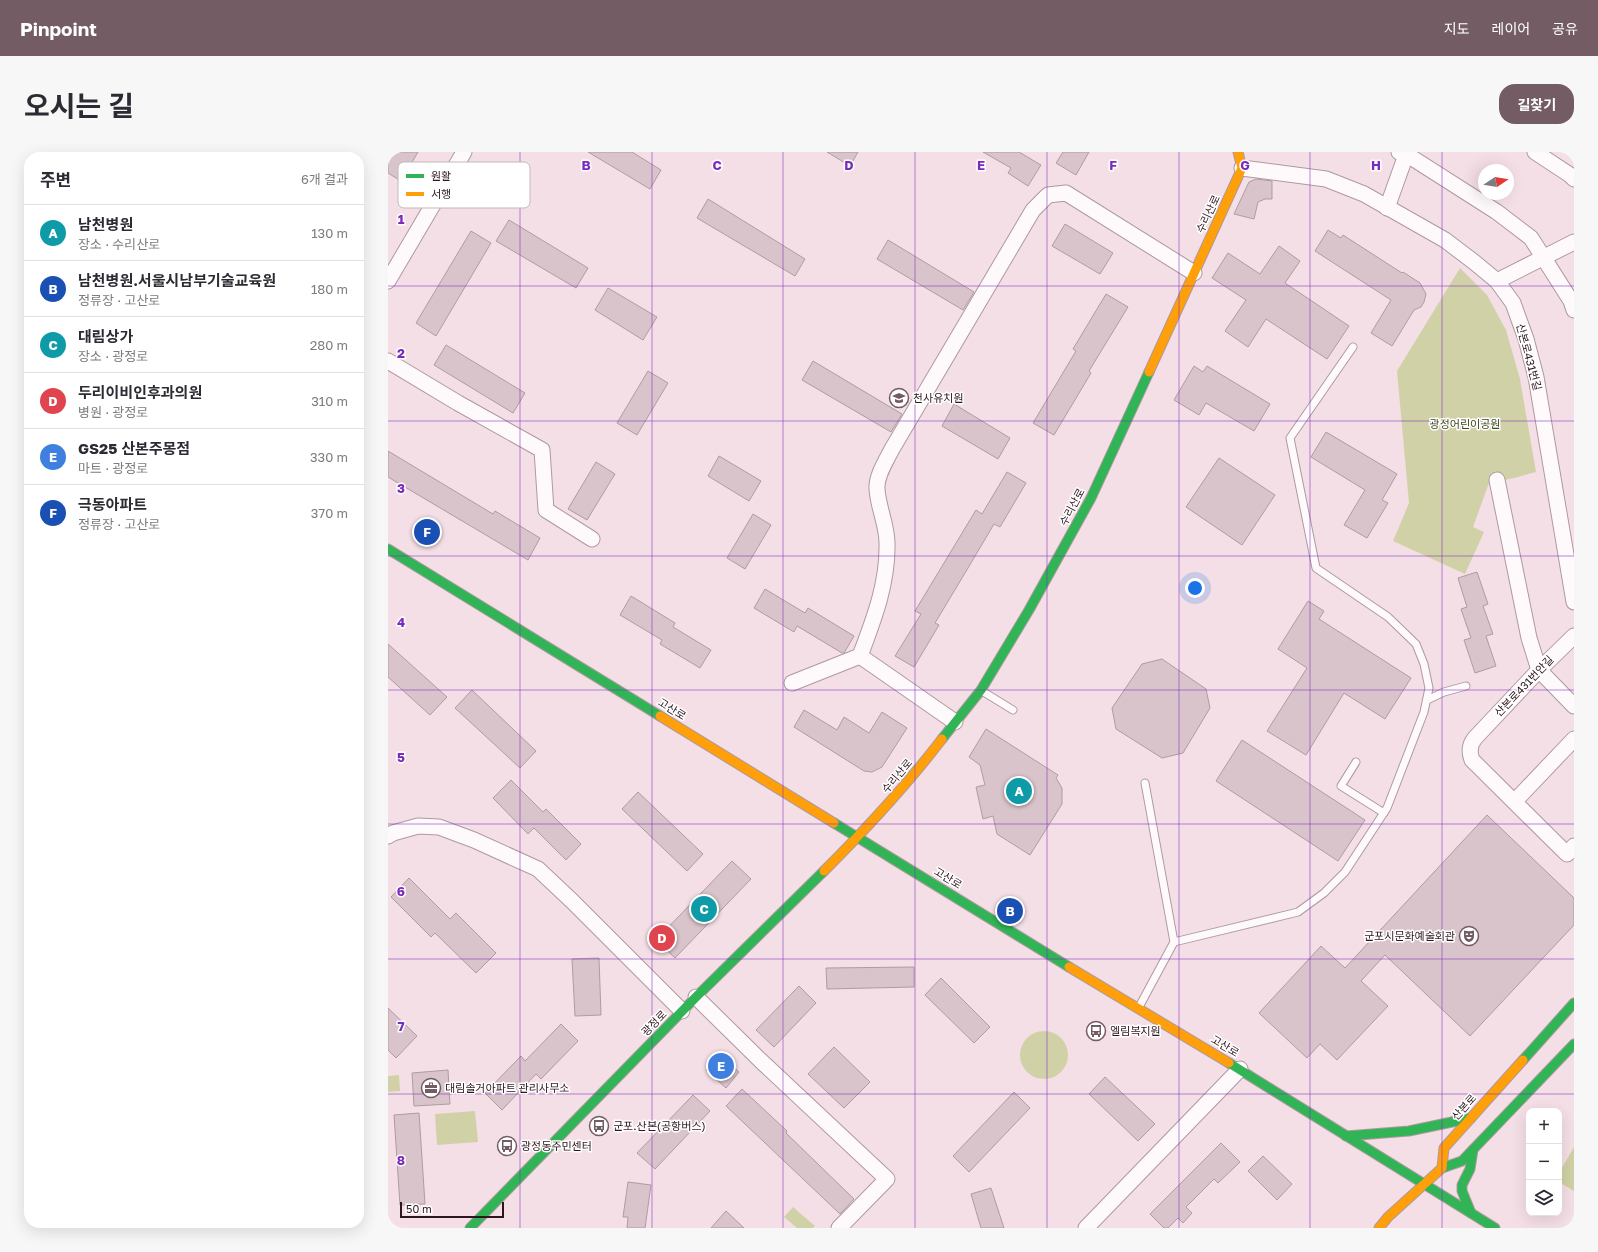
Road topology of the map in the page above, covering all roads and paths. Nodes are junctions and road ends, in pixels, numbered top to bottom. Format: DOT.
graph roads {
  1 [pos="464,152"];
  2 [pos="1238,152"];
  3 [pos="1535,152"];
  4 [pos="1404,153"];
  5 [pos="458,162"];
  6 [pos="1242,168"];
  7 [pos="1574,179"];
  8 [pos="431,208"];
  9 [pos="1387,208"];
  10 [pos="1574,242"];
  11 [pos="1544,258"];
  12 [pos="1194,273"];
  13 [pos="388,281"];
  14 [pos="1497,281"];
  15 [pos="1574,310"];
  16 [pos="1353,346"];
  17 [pos="388,361"];
  18 [pos="1497,480"];
  19 [pos="592,539"];
  20 [pos="388,549"];
  21 [pos="1574,602"];
  22 [pos="1574,636"];
  23 [pos="860,656"];
  24 [pos="1539,670"];
  25 [pos="792,683"];
  26 [pos="1466,686"];
  27 [pos="981,690"];
  28 [pos="1427,700"];
  29 [pos="1574,706"];
  30 [pos="1013,710"];
  31 [pos="955,722"];
  32 [pos="1574,739"];
  33 [pos="1356,762"];
  34 [pos="1145,783"];
  35 [pos="1515,801"];
  36 [pos="1384,813"];
  37 [pos="388,836"];
  38 [pos="858,837"];
  39 [pos="1574,846"];
  40 [pos="1174,942"];
  41 [pos="696,997"];
  42 [pos="1574,1003"];
  43 [pos="1138,1009"];
  44 [pos="682,1011"];
  45 [pos="1574,1044"];
  46 [pos="1240,1069"];
  47 [pos="1471,1118"];
  48 [pos="1346,1136"];
  49 [pos="1473,1150"];
  50 [pos="1442,1168"];
  51 [pos="1426,1184"];
  52 [pos="1471,1213"];
  53 [pos="470,1228"];
  54 [pos="839,1228"];
  55 [pos="1086,1228"];
  56 [pos="1379,1228"];
  57 [pos="1495,1228"];
  1 -- 5 [label="street"];
  2 -- 6 [label="street"];
  3 -- 7 [label="street"];
  4 -- 9 [label="street"];
  4 -- 11 [label="street"];
  6 -- 9 [label="street, 산본로431번길"];
  6 -- 12 [label="street, 수리산로"];
  8 -- 13 [label="street"];
  9 -- 14 [label="street, 산본로431번길"];
  10 -- 11 [label="street"];
  11 -- 14 [label="street"];
  11 -- 15 [label="street"];
  12 -- 23 [label="street"];
  12 -- 27 [label="street, 수리산로"];
  14 -- 21 [label="street, 산본로431번길"];
  16 -- 28 [label="lane"];
  17 -- 19 [label="street"];
  18 -- 24 [label="street"];
  20 -- 38 [label="street, 고산로"];
  22 -- 24 [label="street, 산본로431번안길"];
  23 -- 25 [label="street"];
  23 -- 31 [label="street"];
  24 -- 29 [label="street"];
  24 -- 35 [label="street, 산본로431번안길"];
  26 -- 28 [label="lane"];
  27 -- 30 [label="lane"];
  27 -- 31 [label="street, 수리산로"];
  28 -- 36 [label="lane"];
  31 -- 38 [label="street, 수리산로"];
  32 -- 35 [label="street"];
  33 -- 36 [label="lane"];
  34 -- 40 [label="lane"];
  35 -- 39 [label="street"];
  36 -- 40 [label="lane"];
  37 -- 44 [label="street"];
  38 -- 41 [label="street, 광정로"];
  38 -- 43 [label="street, 고산로"];
  40 -- 43 [label="lane"];
  41 -- 44 [label="street, 광정로"];
  41 -- 54 [label="street"];
  42 -- 47 [label="street, 산본로"];
  43 -- 46 [label="street, 고산로"];
  44 -- 53 [label="street, 광정로"];
  45 -- 49 [label="street"];
  46 -- 48 [label="street, 고산로"];
  46 -- 55 [label="street"];
  47 -- 48 [label="street"];
  47 -- 50 [label="street, 산본로"];
  48 -- 51 [label="street, 고산로"];
  49 -- 50 [label="street"];
  49 -- 52 [label="street"];
  50 -- 51 [label="street"];
  51 -- 52 [label="street, 고산로"];
  51 -- 56 [label="street"];
  52 -- 57 [label="street, 고산로"];
}
